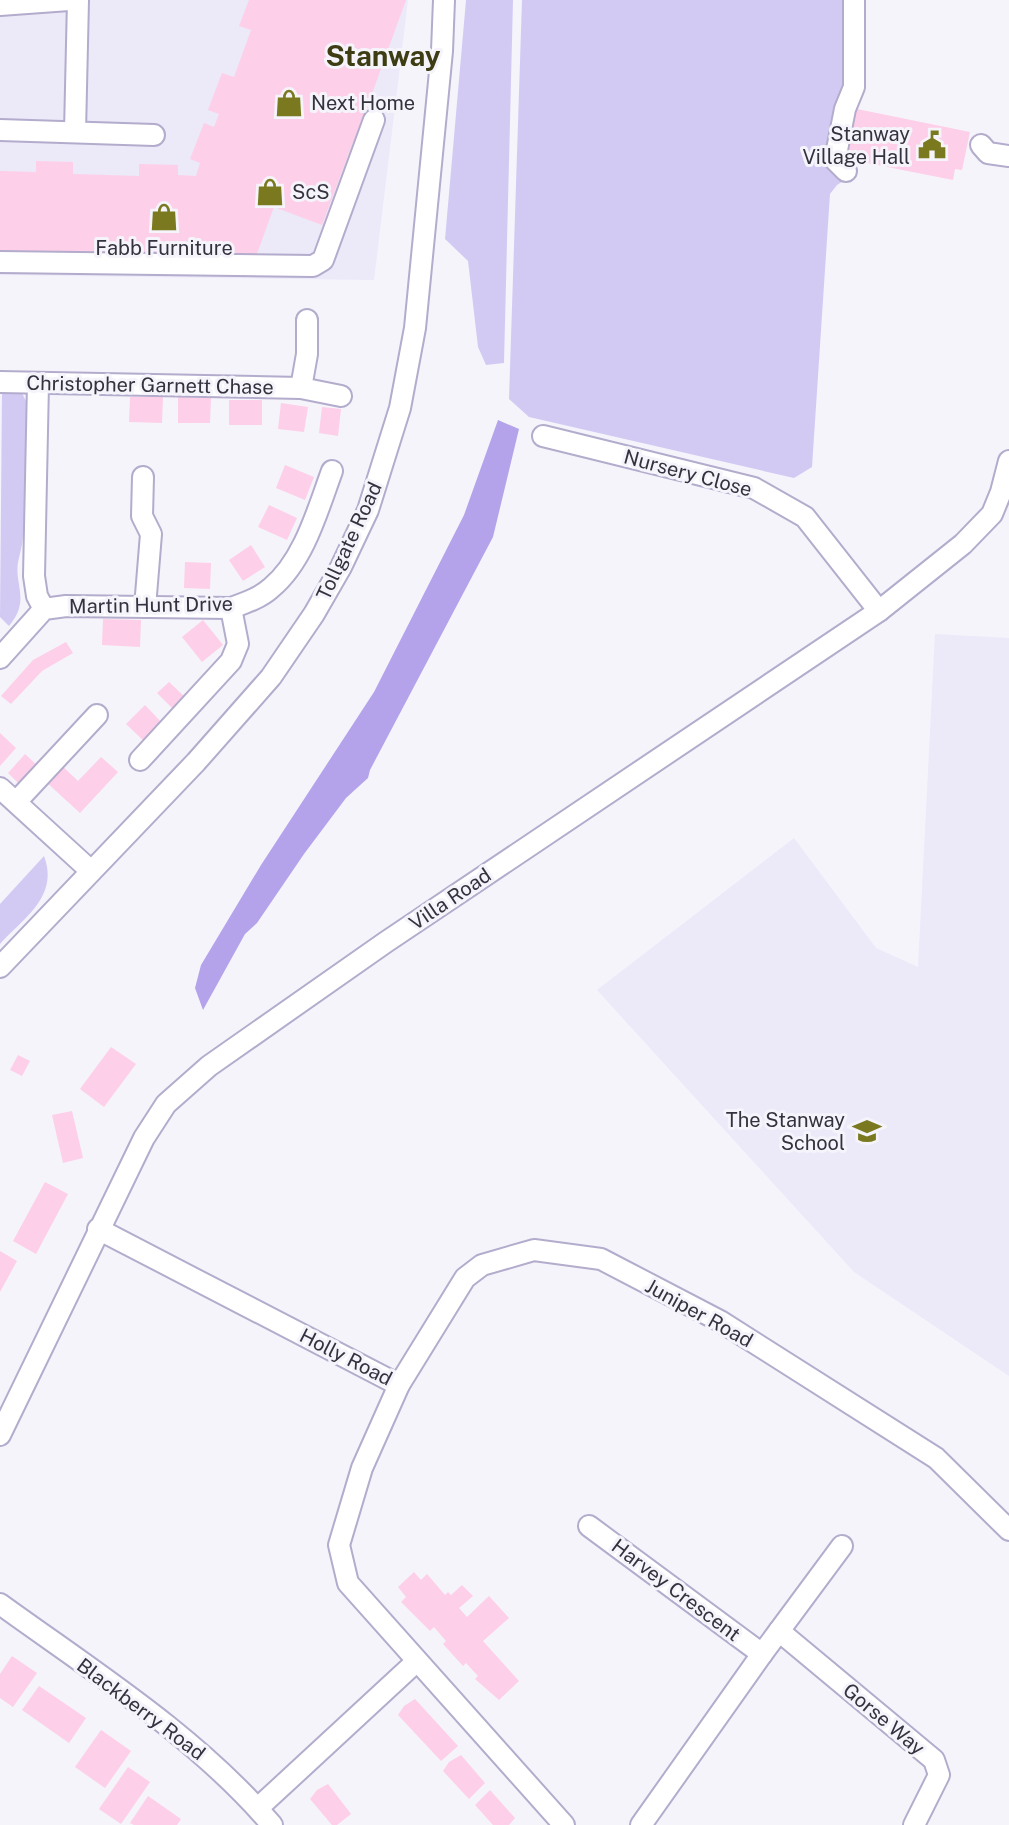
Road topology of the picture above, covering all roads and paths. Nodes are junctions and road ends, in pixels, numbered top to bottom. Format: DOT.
graph roads {
  1 [pos="69,0"];
  2 [pos="78,0"];
  3 [pos="444,0"];
  4 [pos="854,0"];
  5 [pos="39,2"];
  6 [pos="0,5"];
  7 [pos="374,120"];
  8 [pos="0,130"];
  9 [pos="75,132"];
  10 [pos="154,135"];
  11 [pos="981,145"];
  12 [pos="1009,156"];
  13 [pos="846,171"];
  14 [pos="0,262"];
  15 [pos="307,320"];
  16 [pos="0,382"];
  17 [pos="38,383"];
  18 [pos="301,388"];
  19 [pos="341,396"];
  20 [pos="543,436"];
  21 [pos="1009,461"];
  22 [pos="332,471"];
  23 [pos="143,477"];
  24 [pos="145,607"];
  25 [pos="231,608"];
  26 [pos="44,609"];
  27 [pos="879,611"];
  28 [pos="7,635"];
  29 [pos="0,658"];
  30 [pos="97,715"];
  31 [pos="140,760"];
  32 [pos="0,788"];
  33 [pos="16,802"];
  34 [pos="91,871"];
  35 [pos="0,967"];
  36 [pos="98,1229"];
  37 [pos="399,1385"];
  38 [pos="0,1435"];
  39 [pos="589,1526"];
  40 [pos="1009,1530"];
  41 [pos="842,1546"];
  42 [pos="0,1604"];
  43 [pos="779,1631"];
  44 [pos="762,1654"];
  45 [pos="417,1661"];
  46 [pos="258,1808"];
  47 [pos="272,1825"];
  48 [pos="564,1825"];
  49 [pos="641,1825"];
  50 [pos="914,1825"];
  1 -- 5 [label="street"];
  2 -- 9 [label="street"];
  3 -- 34 [label="street, Tollgate Road"];
  4 -- 13 [label="street"];
  5 -- 6 [label="street"];
  7 -- 14 [label="street"];
  8 -- 9 [label="street"];
  9 -- 10 [label="street"];
  11 -- 12 [label="street"];
  15 -- 18 [label="street, Christopher Garnett Chase"];
  16 -- 17 [label="street, Christopher Garnett Chase"];
  17 -- 18 [label="street, Christopher Garnett Chase"];
  17 -- 26 [label="street"];
  18 -- 19 [label="street, Christopher Garnett Chase"];
  20 -- 27 [label="street, Nursery Close"];
  21 -- 27 [label="street, Villa Road"];
  22 -- 25 [label="street, Martin Hunt Drive"];
  23 -- 24 [label="street"];
  24 -- 25 [label="street, Martin Hunt Drive"];
  24 -- 26 [label="street, Martin Hunt Drive"];
  25 -- 31 [label="street"];
  26 -- 28 [label="street, Martin Hunt Drive"];
  27 -- 36 [label="street, Villa Road"];
  28 -- 29 [label="street, Martin Hunt Drive"];
  30 -- 33 [label="street"];
  32 -- 33 [label="street"];
  33 -- 34 [label="street"];
  34 -- 35 [label="street, Tollgate Road"];
  36 -- 37 [label="street, Holly Road"];
  36 -- 38 [label="street, Villa Road"];
  37 -- 40 [label="street, Juniper Road"];
  37 -- 45 [label="street, Holly Road"];
  39 -- 44 [label="street, Harvey Crescent"];
  41 -- 43 [label="street, Harvey Crescent"];
  42 -- 46 [label="street, Blackberry Road"];
  43 -- 44 [label="street, Harvey Crescent"];
  43 -- 50 [label="street, Gorse Way"];
  44 -- 49 [label="street, Harvey Crescent"];
  45 -- 46 [label="street"];
  45 -- 48 [label="street, Holly Road"];
  46 -- 47 [label="street, Blackberry Road"];
}
